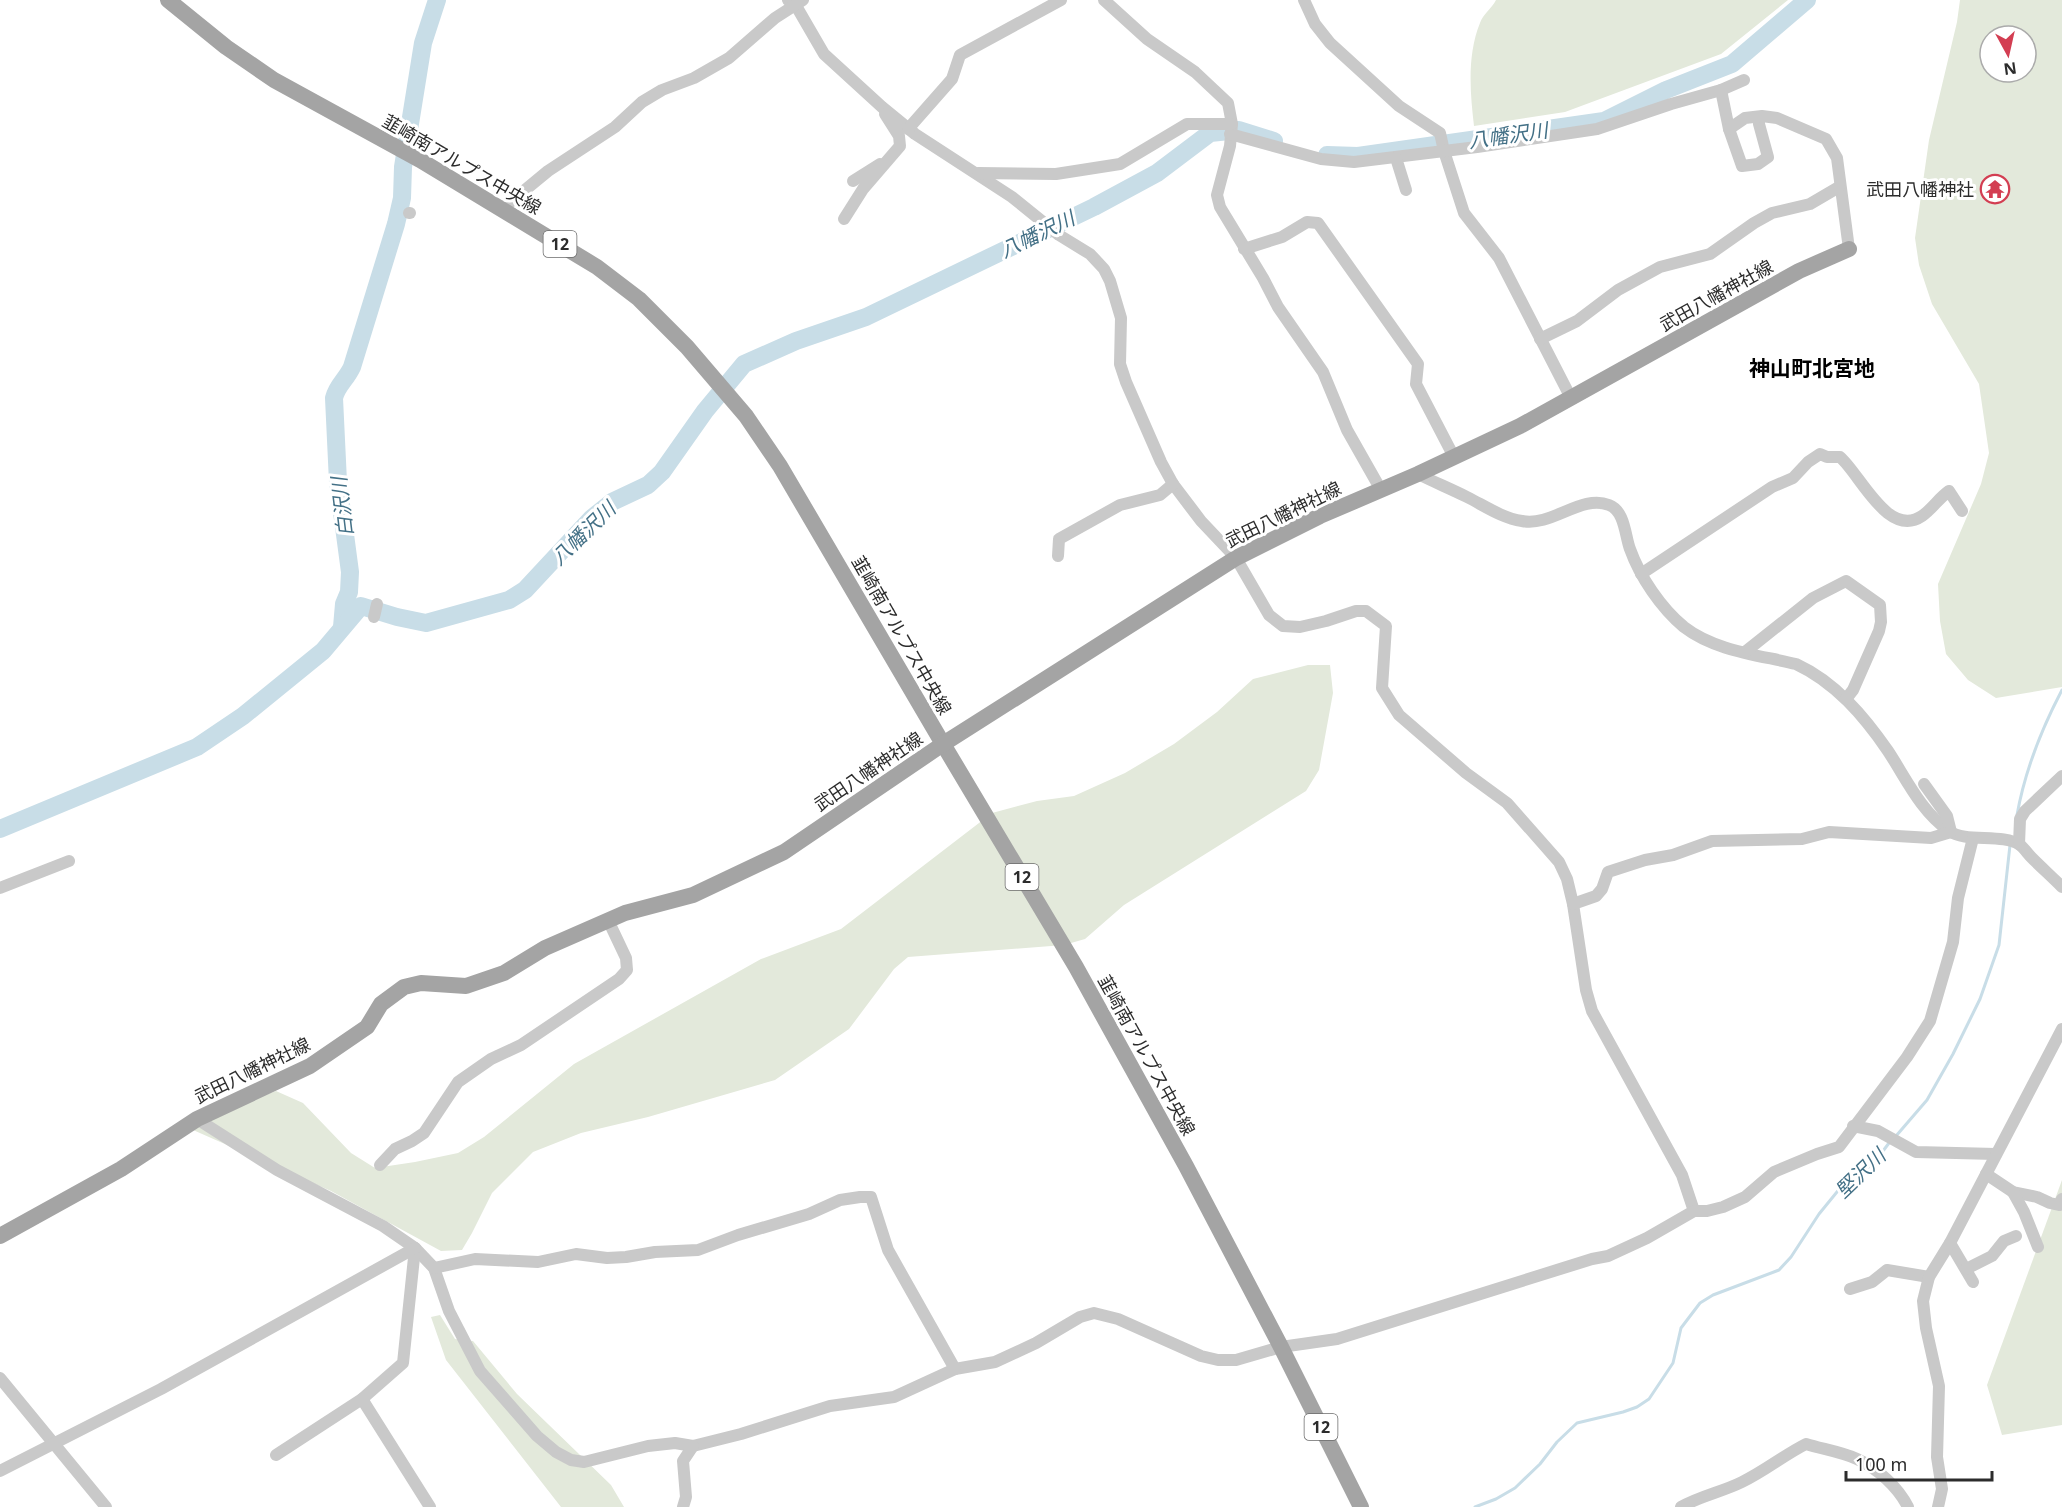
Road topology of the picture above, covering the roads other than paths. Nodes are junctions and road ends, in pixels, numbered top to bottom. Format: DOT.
graph roads {
  1 [pos="168,0"];
  2 [pos="1061,0"];
  3 [pos="1104,0"];
  4 [pos="1304,0"];
  5 [pos="795,1"];
  6 [pos="1744,80"];
  7 [pos="1720,90"];
  8 [pos="882,107"];
  9 [pos="1759,117"];
  10 [pos="908,129"];
  11 [pos="1231,129"];
  12 [pos="1729,129"];
  13 [pos="1444,146"];
  14 [pos="891,157"];
  15 [pos="1396,158"];
  16 [pos="977,173"];
  17 [pos="853,181"];
  18 [pos="1839,187"];
  19 [pos="1406,190"];
  20 [pos="502,209"];
  21 [pos="844,219"];
  22 [pos="1244,249"];
  23 [pos="1849,249"];
  24 [pos="1540,339"];
  25 [pos="1571,398"];
  26 [pos="1454,457"];
  27 [pos="1418,474"];
  28 [pos="1173,484"];
  29 [pos="1381,490"];
  30 [pos="1962,511"];
  31 [pos="1058,556"];
  32 [pos="1236,558"];
  33 [pos="1641,573"];
  34 [pos="377,604"];
  35 [pos="374,617"];
  36 [pos="1745,652"];
  37 [pos="1846,699"];
  38 [pos="943,744"];
  39 [pos="2062,777"];
  40 [pos="1924,784"];
  41 [pos="1951,832"];
  42 [pos="1978,838"];
  43 [pos="2019,844"];
  44 [pos="69,861"];
  45 [pos="2062,886"];
  46 [pos="0,888"];
  47 [pos="1573,904"];
  48 [pos="608,920"];
  49 [pos="2062,1029"];
  50 [pos="197,1119"];
  51 [pos="1853,1126"];
  52 [pos="1996,1154"];
  53 [pos="380,1165"];
  54 [pos="1986,1174"];
  55 [pos="2013,1192"];
  56 [pos="2062,1199"];
  57 [pos="1694,1210"];
  58 [pos="0,1236"];
  59 [pos="2016,1236"];
  60 [pos="1950,1243"];
  61 [pos="2038,1247"];
  62 [pos="415,1248"];
  63 [pos="434,1268"];
  64 [pos="1965,1269"];
  65 [pos="1929,1277"];
  66 [pos="1973,1282"];
  67 [pos="1850,1289"];
  68 [pos="1281,1347"];
  69 [pos="955,1369"];
  70 [pos="0,1378"];
  71 [pos="362,1399"];
  72 [pos="54,1444"];
  73 [pos="693,1446"];
  74 [pos="276,1455"];
  75 [pos="0,1471"];
  76 [pos="1903,1504"];
  77 [pos="1685,1506"];
  78 [pos="106,1507"];
  79 [pos="430,1507"];
  80 [pos="683,1507"];
  81 [pos="1361,1507"];
  82 [pos="1938,1507"];
  1 -- 20 [label="main road, 韮崎南アルプス中央線 / 12"];
  2 -- 10 [label="street"];
  3 -- 11 [label="street"];
  4 -- 13 [label="street"];
  5 -- 8 [label="street"];
  5 -- 20 [label="street"];
  6 -- 7 [label="street"];
  7 -- 12 [label="street"];
  7 -- 13 [label="street"];
  8 -- 10 [label="street"];
  8 -- 14 [label="street"];
  9 -- 12 [label="street"];
  9 -- 12 [label="street"];
  9 -- 18 [label="street"];
  10 -- 16 [label="street"];
  11 -- 15 [label="street"];
  11 -- 16 [label="street"];
  11 -- 22 [label="street"];
  13 -- 15 [label="street"];
  13 -- 24 [label="street"];
  14 -- 17 [label="street"];
  14 -- 21 [label="street"];
  15 -- 19 [label="street"];
  16 -- 28 [label="street"];
  18 -- 23 [label="street"];
  18 -- 24 [label="street"];
  20 -- 38 [label="main road, 韮崎南アルプス中央線 / 12"];
  22 -- 26 [label="street"];
  22 -- 29 [label="street"];
  23 -- 25 [label="main road, 武田八幡神社線"];
  24 -- 25 [label="street"];
  25 -- 26 [label="main road, 武田八幡神社線"];
  26 -- 27 [label="main road, 武田八幡神社線"];
  27 -- 29 [label="main road, 武田八幡神社線"];
  27 -- 33 [label="street"];
  28 -- 31 [label="street"];
  28 -- 32 [label="street"];
  29 -- 32 [label="main road, 武田八幡神社線"];
  30 -- 33 [label="street"];
  32 -- 38 [label="main road, 武田八幡神社線"];
  32 -- 47 [label="street"];
  33 -- 36 [label="street"];
  34 -- 35 [label="street"];
  36 -- 37 [label="street"];
  36 -- 37 [label="street"];
  37 -- 41 [label="street"];
  38 -- 48 [label="main road, 武田八幡神社線"];
  38 -- 68 [label="main road, 韮崎南アルプス中央線 / 12"];
  39 -- 43 [label="street"];
  40 -- 41 [label="street"];
  41 -- 42 [label="street"];
  41 -- 47 [label="street"];
  42 -- 43 [label="street"];
  42 -- 51 [label="street"];
  43 -- 45 [label="street"];
  44 -- 46 [label="street"];
  47 -- 57 [label="street"];
  48 -- 50 [label="main road, 武田八幡神社線"];
  48 -- 53 [label="street"];
  49 -- 52 [label="street"];
  50 -- 58 [label="main road, 武田八幡神社線"];
  50 -- 62 [label="street"];
  51 -- 52 [label="street"];
  51 -- 57 [label="street"];
  52 -- 54 [label="street"];
  54 -- 55 [label="street"];
  54 -- 60 [label="street"];
  55 -- 56 [label="street"];
  55 -- 61 [label="street"];
  57 -- 68 [label="street"];
  59 -- 64 [label="street"];
  60 -- 64 [label="street"];
  60 -- 65 [label="street"];
  62 -- 63 [label="street"];
  62 -- 71 [label="street"];
  62 -- 72 [label="street"];
  63 -- 69 [label="street"];
  63 -- 73 [label="street"];
  64 -- 66 [label="street"];
  65 -- 67 [label="street"];
  65 -- 82 [label="street"];
  68 -- 69 [label="street"];
  68 -- 81 [label="main road, 韮崎南アルプス中央線 / 12"];
  69 -- 73 [label="street"];
  70 -- 72 [label="street"];
  71 -- 74 [label="street"];
  71 -- 79 [label="street"];
  72 -- 75 [label="street"];
  72 -- 78 [label="street"];
  73 -- 80 [label="street"];
  76 -- 77 [label="street"];
}
